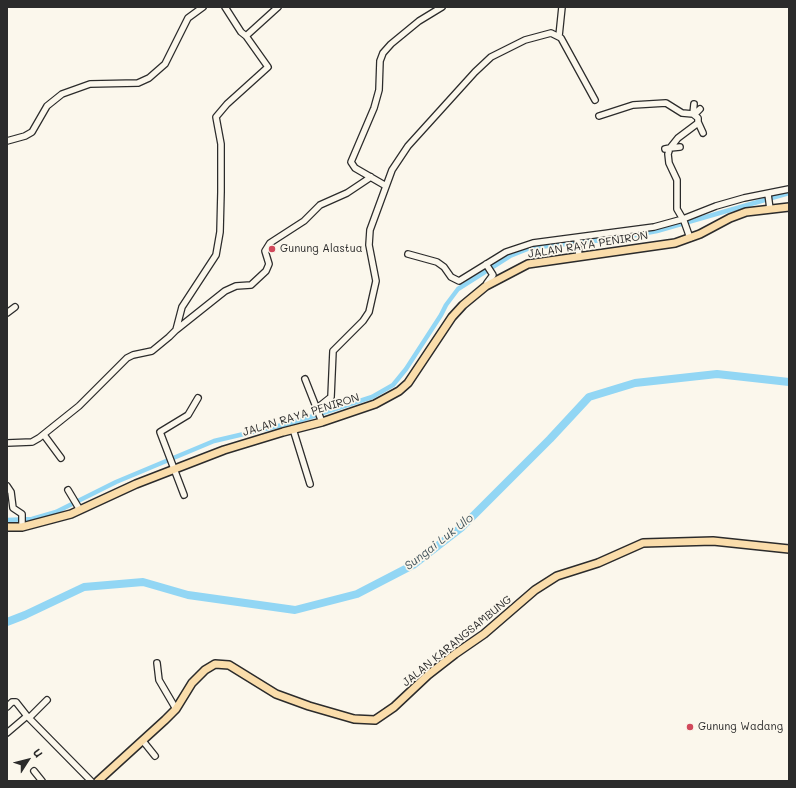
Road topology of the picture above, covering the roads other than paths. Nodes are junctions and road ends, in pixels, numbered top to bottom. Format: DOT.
graph roads {
  1 [pos="203,7"];
  2 [pos="225,7"];
  3 [pos="278,7"];
  4 [pos="442,7"];
  5 [pos="562,7"];
  6 [pos="246,36"];
  7 [pos="559,36"];
  8 [pos="595,100"];
  9 [pos="694,104"];
  10 [pos="700,109"];
  11 [pos="694,114"];
  12 [pos="599,116"];
  13 [pos="698,122"];
  14 [pos="703,133"];
  15 [pos="7,141"];
  16 [pos="680,147"];
  17 [pos="668,148"];
  18 [pos="371,177"];
  19 [pos="386,186"];
  20 [pos="789,189"];
  21 [pos="768,196"];
  22 [pos="770,207"];
  23 [pos="789,207"];
  24 [pos="684,220"];
  25 [pos="690,238"];
  26 [pos="578,239"];
  27 [pos="579,253"];
  28 [pos="408,254"];
  29 [pos="487,265"];
  30 [pos="486,286"];
  31 [pos="15,306"];
  32 [pos="7,313"];
  33 [pos="176,330"];
  34 [pos="305,379"];
  35 [pos="198,398"];
  36 [pos="319,414"];
  37 [pos="293,429"];
  38 [pos="44,435"];
  39 [pos="7,443"];
  40 [pos="61,458"];
  41 [pos="173,465"];
  42 [pos="310,484"];
  43 [pos="7,486"];
  44 [pos="68,490"];
  45 [pos="184,495"];
  46 [pos="77,505"];
  47 [pos="22,521"];
  48 [pos="7,527"];
  49 [pos="789,549"];
  50 [pos="157,663"];
  51 [pos="47,700"];
  52 [pos="7,707"];
  53 [pos="176,710"];
  54 [pos="28,717"];
  55 [pos="7,733"];
  56 [pos="144,741"];
  57 [pos="155,756"];
  58 [pos="34,771"];
  59 [pos="42,781"];
  60 [pos="91,781"];
  61 [pos="98,781"];
  1 -- 15 [label="street"];
  2 -- 6 [label="street"];
  3 -- 6 [label="street"];
  4 -- 18 [label="street"];
  5 -- 7 [label="street"];
  6 -- 33 [label="street"];
  7 -- 8 [label="street"];
  7 -- 19 [label="street"];
  9 -- 11 [label="street"];
  10 -- 11 [label="street"];
  11 -- 12 [label="street"];
  11 -- 13 [label="street"];
  13 -- 14 [label="street"];
  13 -- 17 [label="street"];
  16 -- 17 [label="street"];
  17 -- 24 [label="street"];
  18 -- 19 [label="street"];
  18 -- 33 [label="street"];
  19 -- 36 [label="street"];
  20 -- 21 [label="street"];
  21 -- 22 [label="street"];
  21 -- 24 [label="street"];
  22 -- 23 [label="main road, JALAN RAYA PENIRON"];
  22 -- 25 [label="main road, JALAN RAYA PENIRON"];
  24 -- 25 [label="street"];
  24 -- 26 [label="street"];
  25 -- 27 [label="main road, JALAN RAYA PENIRON"];
  26 -- 27 [label="street"];
  26 -- 29 [label="street"];
  27 -- 30 [label="main road, JALAN RAYA PENIRON"];
  28 -- 29 [label="street"];
  29 -- 30 [label="street"];
  30 -- 36 [label="main road, JALAN RAYA PENIRON"];
  31 -- 32 [label="street"];
  33 -- 38 [label="street"];
  34 -- 36 [label="street"];
  35 -- 41 [label="street"];
  36 -- 37 [label="main road, JALAN RAYA PENIRON"];
  37 -- 41 [label="main road, JALAN RAYA PENIRON"];
  37 -- 42 [label="street"];
  38 -- 39 [label="street"];
  38 -- 40 [label="street"];
  41 -- 45 [label="street"];
  41 -- 46 [label="main road, JALAN RAYA PENIRON"];
  43 -- 47 [label="street"];
  44 -- 46 [label="street"];
  46 -- 47 [label="main road, JALAN RAYA PENIRON"];
  47 -- 48 [label="main road, JALAN RAYA PENIRON"];
  49 -- 53 [label="main road, JALAN KARANGSAMBUNG"];
  50 -- 53 [label="street"];
  51 -- 54 [label="street"];
  52 -- 54 [label="street"];
  53 -- 56 [label="main road, JALAN KARANGSAMBUNG"];
  54 -- 55 [label="street"];
  54 -- 60 [label="street"];
  56 -- 57 [label="street"];
  56 -- 61 [label="main road, JALAN KARANGSAMBUNG"];
  58 -- 59 [label="street"];
}
